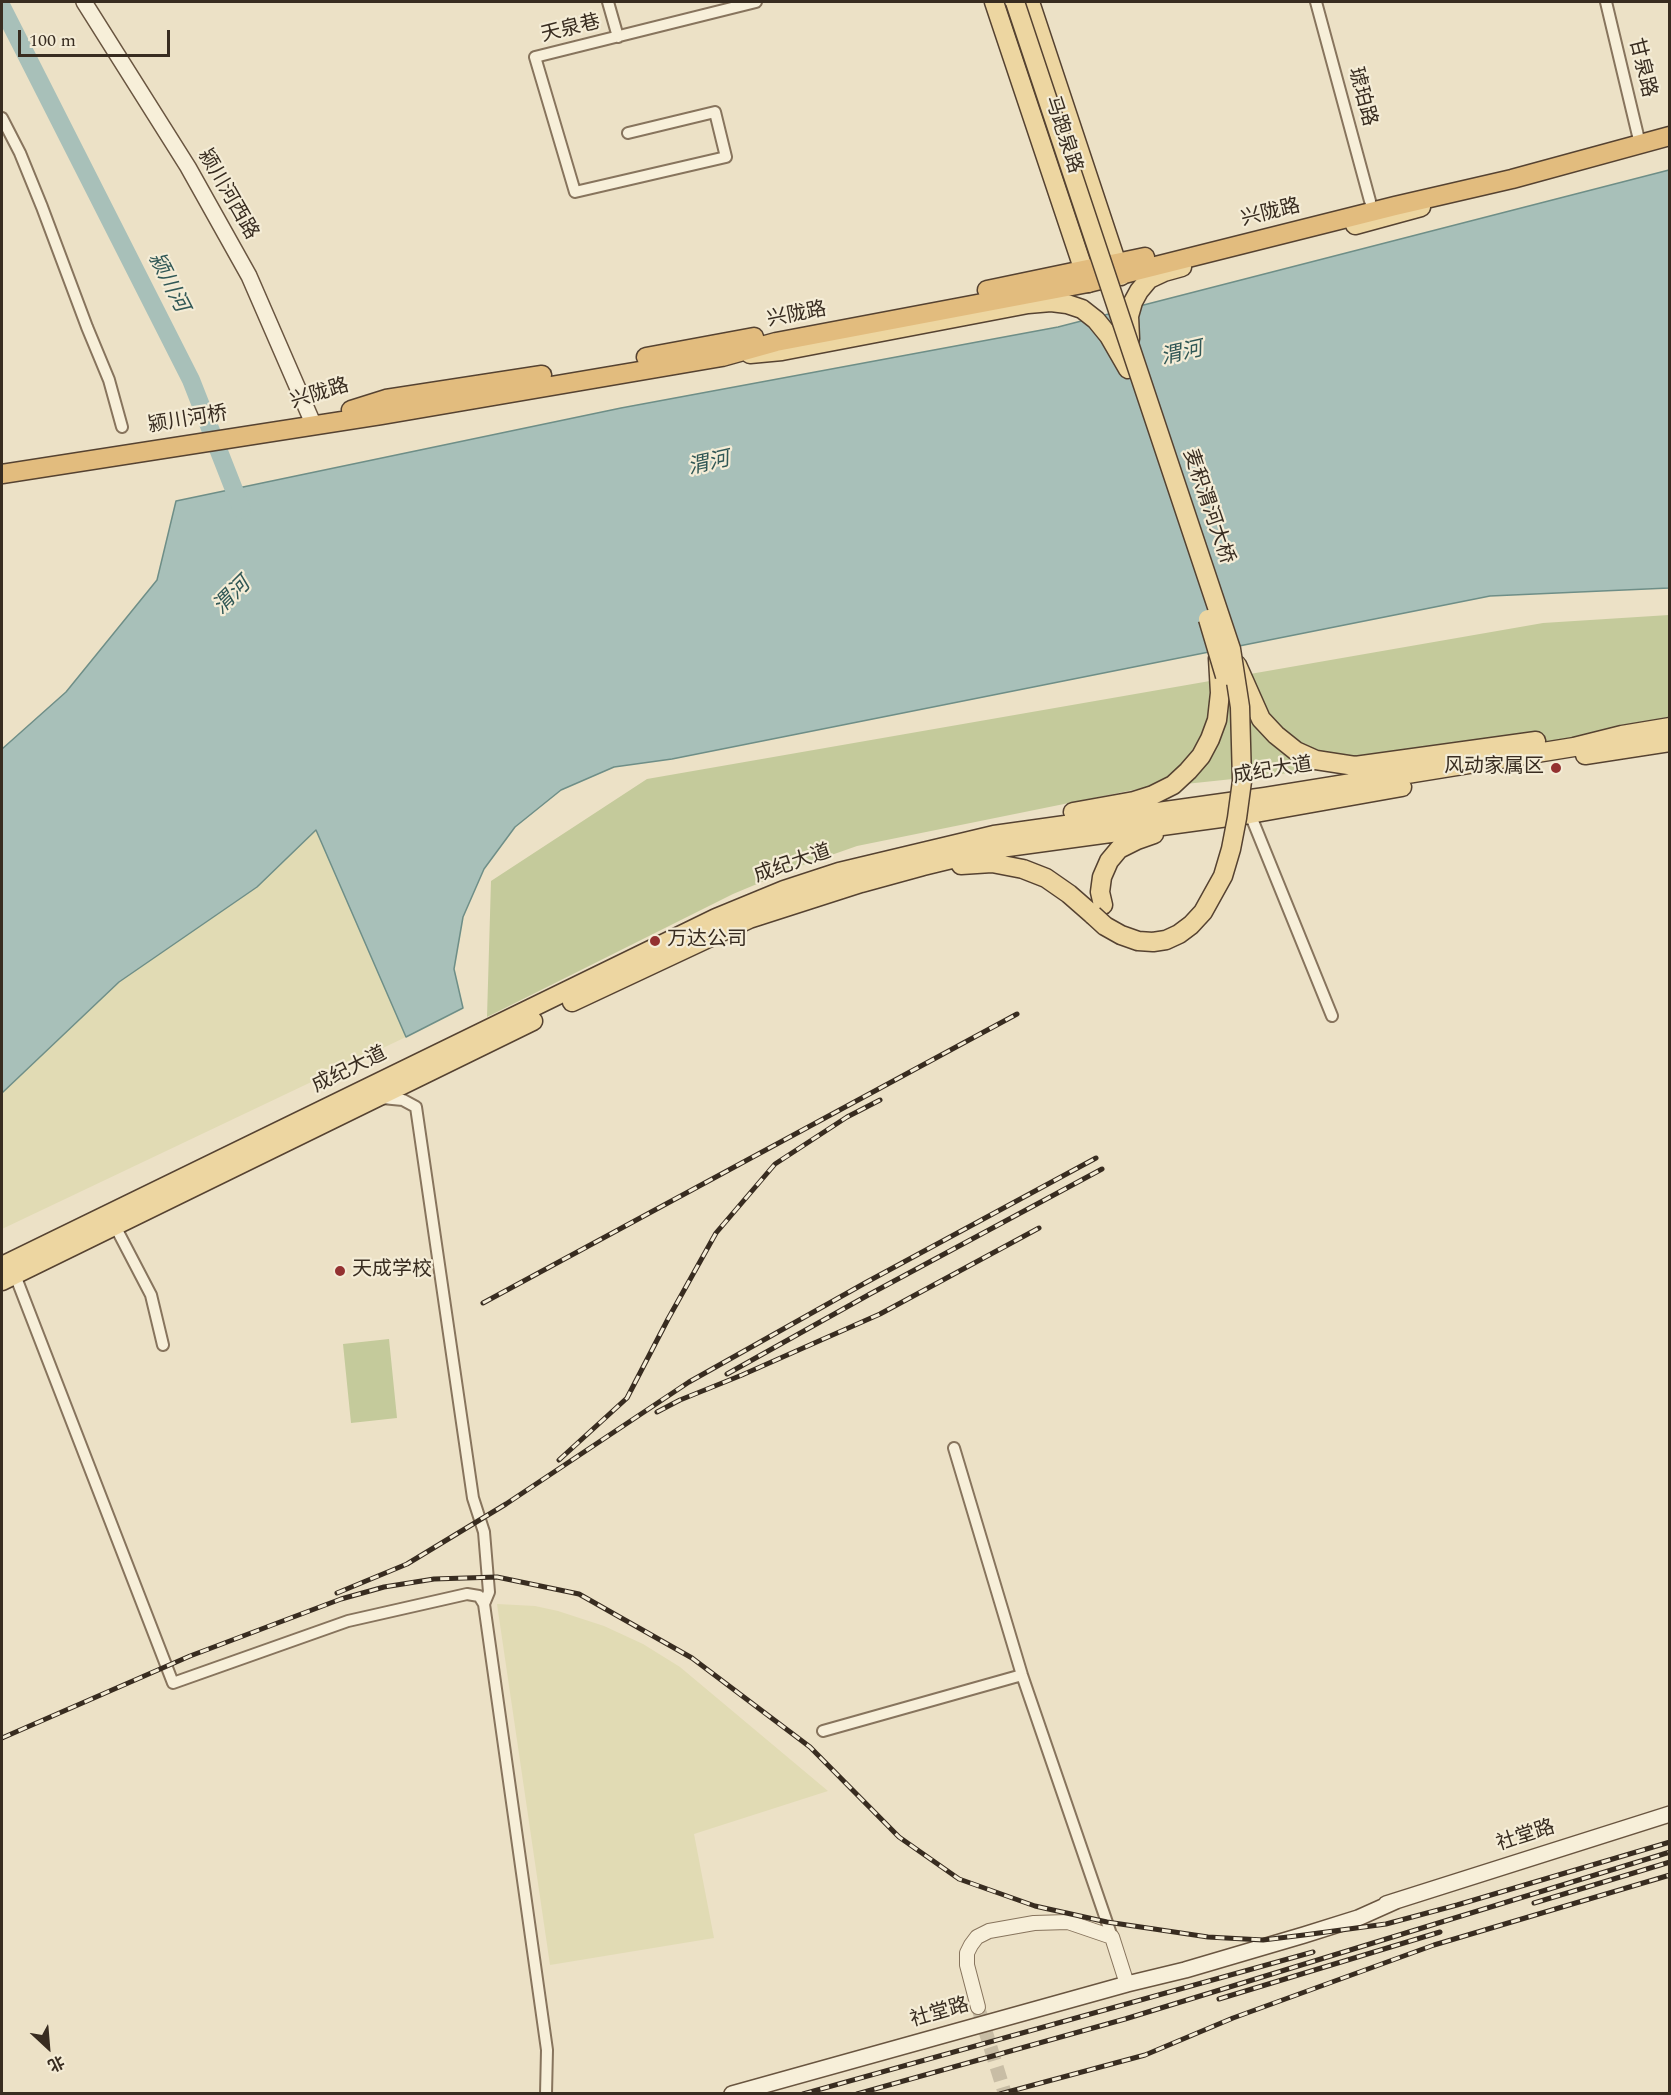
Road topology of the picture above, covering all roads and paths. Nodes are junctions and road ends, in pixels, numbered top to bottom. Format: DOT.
graph roads {
  1 [pos="84,2"];
  2 [pos="93,2"];
  3 [pos="608,2"];
  4 [pos="756,2"];
  5 [pos="994,2"];
  6 [pos="1007,2"];
  7 [pos="1015,2"];
  8 [pos="1030,2"];
  9 [pos="1316,2"];
  10 [pos="1606,2"];
  11 [pos="618,37"];
  12 [pos="2,118"];
  13 [pos="1670,125"];
  14 [pos="628,133"];
  15 [pos="1670,136"];
  16 [pos="1639,139"];
  17 [pos="1512,179"];
  18 [pos="1370,201"];
  19 [pos="1119,270"];
  20 [pos="1086,277"];
  21 [pos="722,357"];
  22 [pos="1132,366"];
  23 [pos="315,420"];
  24 [pos="122,427"];
  25 [pos="288,428"];
  26 [pos="2,474"];
  27 [pos="1224,650"];
  28 [pos="1670,727"];
  29 [pos="1622,735"];
  30 [pos="1670,742"];
  31 [pos="1250,814"];
  32 [pos="1185,822"];
  33 [pos="923,866"];
  34 [pos="839,872"];
  35 [pos="1098,910"];
  36 [pos="1332,1016"];
  37 [pos="379,1098"];
  38 [pos="115,1226"];
  39 [pos="6,1274"];
  40 [pos="163,1345"];
  41 [pos="954,1448"];
  42 [pos="484,1604"];
  43 [pos="1022,1675"];
  44 [pos="823,1731"];
  45 [pos="1670,1814"];
  46 [pos="1112,1937"];
  47 [pos="1127,1983"];
  48 [pos="978,2007"];
  49 [pos="546,2094"];
  50 [pos="732,2094"];
  1 -- 23 [label="main road, 颍川河西路"];
  2 -- 23 [label="main road, 颍川河西路"];
  3 -- 11 [label="street"];
  4 -- 11 [label="street, 天泉巷"];
  5 -- 20 [label="main road, 马跑泉路"];
  6 -- 22 [label="main road, 麦积渭河大桥"];
  7 -- 22 [label="main road, 麦积渭河大桥, bridge"];
  8 -- 19 [label="main road, 马跑泉路"];
  9 -- 18 [label="street, 琥珀路"];
  10 -- 16 [label="street, 甘泉路"];
  11 -- 14 [label="street, 天泉巷"];
  12 -- 24 [label="street"];
  13 -- 16 [label="highway, 兴陇路"];
  15 -- 16 [label="highway, 兴陇路"];
  16 -- 17 [label="highway, 兴陇路"];
  16 -- 18 [label="highway, 兴陇路"];
  17 -- 19 [label="highway, 兴陇路"];
  17 -- 22 [label="main road, bridge"];
  18 -- 19 [label="highway, 兴陇路"];
  19 -- 20 [label="highway, 兴陇路"];
  20 -- 21 [label="highway, 兴陇路"];
  20 -- 23 [label="highway, 兴陇路"];
  21 -- 22 [label="main road"];
  21 -- 25 [label="highway, 兴陇路"];
  22 -- 27 [label="main road, 麦积渭河大桥, bridge"];
  23 -- 25 [label="highway, 兴陇路"];
  25 -- 26 [label="highway, 颍川河桥"];
  27 -- 29 [label="main road, bridge"];
  27 -- 34 [label="main road, bridge"];
  27 -- 35 [label="main road, 麦积渭河大桥, bridge"];
  28 -- 29 [label="main road, 成纪大道"];
  29 -- 34 [label="main road, 成纪大道"];
  30 -- 31 [label="main road, 成纪大道"];
  31 -- 32 [label="main road, 成纪大道"];
  31 -- 36 [label="street"];
  32 -- 33 [label="main road, 成纪大道"];
  32 -- 35 [label="main road"];
  33 -- 35 [label="main road, 麦积渭河大桥"];
  33 -- 37 [label="main road, 成纪大道"];
  34 -- 39 [label="main road, 成纪大道"];
  37 -- 38 [label="main road, 成纪大道"];
  37 -- 42 [label="street"];
  38 -- 39 [label="main road, 成纪大道"];
  38 -- 40 [label="street"];
  39 -- 42 [label="street"];
  41 -- 43 [label="street"];
  42 -- 49 [label="street"];
  43 -- 44 [label="street"];
  43 -- 46 [label="street"];
  45 -- 47 [label="main road, 社堂路"];
  46 -- 47 [label="street"];
  46 -- 48 [label="street"];
  47 -- 50 [label="main road, 社堂路"];
}
